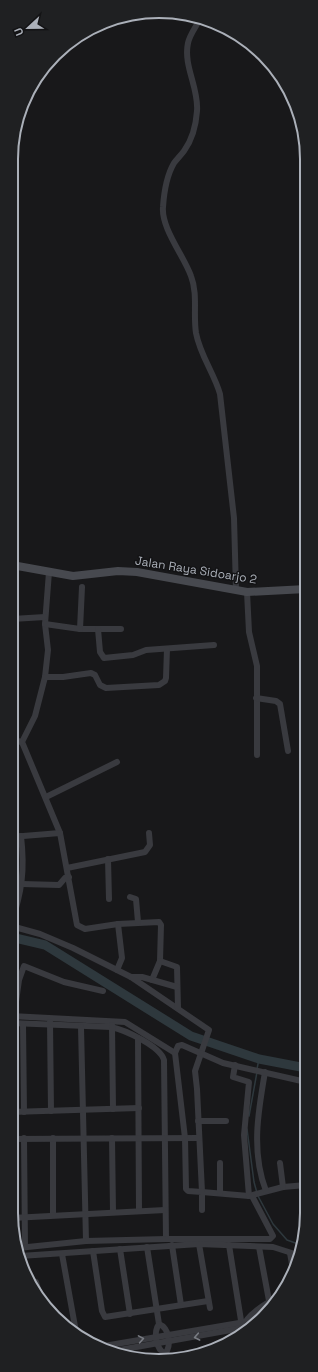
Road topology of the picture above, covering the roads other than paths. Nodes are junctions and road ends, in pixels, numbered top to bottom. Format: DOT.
graph roads {
  1 [pos="197,24"];
  2 [pos="18,567"];
  3 [pos="48,576"];
  4 [pos="82,587"];
  5 [pos="236,590"];
  6 [pos="300,590"];
  7 [pos="247,595"];
  8 [pos="46,617"];
  9 [pos="18,619"];
  10 [pos="45,624"];
  11 [pos="80,629"];
  12 [pos="98,629"];
  13 [pos="121,629"];
  14 [pos="214,645"];
  15 [pos="167,649"];
  16 [pos="45,677"];
  17 [pos="256,698"];
  18 [pos="18,741"];
  19 [pos="22,742"];
  20 [pos="288,751"];
  21 [pos="257,755"];
  22 [pos="117,762"];
  23 [pos="46,797"];
  24 [pos="60,833"];
  25 [pos="149,833"];
  26 [pos="18,836"];
  27 [pos="21,836"];
  28 [pos="108,859"];
  29 [pos="67,868"];
  30 [pos="69,877"];
  31 [pos="22,884"];
  32 [pos="130,897"];
  33 [pos="18,899"];
  34 [pos="109,899"];
  35 [pos="138,922"];
  36 [pos="118,924"];
  37 [pos="18,927"];
  38 [pos="160,961"];
  39 [pos="117,970"];
  40 [pos="131,977"];
  41 [pos="152,980"];
  42 [pos="18,986"];
  43 [pos="176,987"];
  44 [pos="103,991"];
  45 [pos="178,1008"];
  46 [pos="18,1016"];
  47 [pos="49,1018"];
  48 [pos="18,1024"];
  49 [pos="23,1024"];
  50 [pos="112,1024"];
  51 [pos="50,1026"];
  52 [pos="81,1027"];
  53 [pos="138,1038"];
  54 [pos="166,1047"];
  55 [pos="202,1051"];
  56 [pos="175,1053"];
  57 [pos="162,1055"];
  58 [pos="235,1066"];
  59 [pos="263,1072"];
  60 [pos="300,1081"];
  61 [pos="139,1108"];
  62 [pos="113,1109"];
  63 [pos="84,1110"];
  64 [pos="51,1111"];
  65 [pos="18,1112"];
  66 [pos="24,1112"];
  67 [pos="198,1121"];
  68 [pos="226,1121"];
  69 [pos="18,1138"];
  70 [pos="24,1138"];
  71 [pos="53,1138"];
  72 [pos="84,1138"];
  73 [pos="112,1138"];
  74 [pos="139,1138"];
  75 [pos="164,1138"];
  76 [pos="185,1138"];
  77 [pos="199,1138"];
  78 [pos="220,1163"];
  79 [pos="280,1163"];
  80 [pos="300,1186"];
  81 [pos="283,1187"];
  82 [pos="266,1191"];
  83 [pos="202,1192"];
  84 [pos="220,1193"];
  85 [pos="251,1196"];
  86 [pos="165,1210"];
  87 [pos="202,1210"];
  88 [pos="139,1211"];
  89 [pos="113,1212"];
  90 [pos="86,1214"];
  91 [pos="53,1215"];
  92 [pos="25,1217"];
  93 [pos="18,1218"];
  94 [pos="166,1239"];
  95 [pos="86,1241"];
  96 [pos="199,1244"];
  97 [pos="172,1245"];
  98 [pos="229,1245"];
  99 [pos="25,1247"];
  100 [pos="147,1247"];
  101 [pos="259,1247"];
  102 [pos="120,1249"];
  103 [pos="93,1251"];
  104 [pos="290,1253"];
  105 [pos="62,1254"];
  106 [pos="294,1254"];
  107 [pos="25,1256"];
  108 [pos="291,1261"];
  109 [pos="208,1301"];
  110 [pos="269,1301"];
  111 [pos="181,1305"];
  112 [pos="210,1308"];
  113 [pos="157,1309"];
  114 [pos="259,1313"];
  115 [pos="130,1314"];
  116 [pos="159,1324"];
  117 [pos="75,1326"];
  118 [pos="243,1326"];
  119 [pos="168,1335"];
  120 [pos="157,1336"];
  121 [pos="169,1342"];
  122 [pos="157,1344"];
  123 [pos="109,1345"];
  124 [pos="124,1349"];
  125 [pos="163,1354"];
  126 [pos="166,1354"];
  1 -- 5 [label="street"];
  2 -- 3 [label="street, Jalan Raya Sidoarjo 2"];
  3 -- 5 [label="street, Jalan Raya Sidoarjo 2"];
  3 -- 8 [label="street"];
  4 -- 11 [label="street"];
  5 -- 7 [label="street, Jalan Raya Sidoarjo 2"];
  6 -- 7 [label="street, Jalan Raya Sidoarjo 2"];
  7 -- 17 [label="street"];
  8 -- 9 [label="street"];
  8 -- 10 [label="street"];
  10 -- 11 [label="street"];
  10 -- 16 [label="street"];
  11 -- 12 [label="street"];
  12 -- 13 [label="street"];
  12 -- 15 [label="street"];
  14 -- 15 [label="street"];
  15 -- 16 [label="street"];
  16 -- 19 [label="street"];
  17 -- 20 [label="street"];
  17 -- 21 [label="street"];
  18 -- 19 [label="street"];
  19 -- 23 [label="street"];
  22 -- 23 [label="street"];
  23 -- 24 [label="street"];
  24 -- 27 [label="street"];
  24 -- 29 [label="street"];
  25 -- 28 [label="street"];
  26 -- 27 [label="street"];
  27 -- 31 [label="street"];
  28 -- 29 [label="street"];
  28 -- 34 [label="street"];
  29 -- 30 [label="street"];
  30 -- 31 [label="street"];
  30 -- 36 [label="street"];
  31 -- 33 [label="street"];
  32 -- 35 [label="street"];
  35 -- 36 [label="street"];
  35 -- 38 [label="street"];
  36 -- 39 [label="street"];
  37 -- 39 [label="street"];
  38 -- 41 [label="street"];
  38 -- 43 [label="street"];
  39 -- 40 [label="street"];
  40 -- 41 [label="street"];
  40 -- 45 [label="street"];
  41 -- 43 [label="street"];
  42 -- 44 [label="street"];
  43 -- 45 [label="street"];
  45 -- 55 [label="street"];
  46 -- 47 [label="street"];
  47 -- 50 [label="street"];
  47 -- 51 [label="street"];
  48 -- 49 [label="street"];
  49 -- 51 [label="street"];
  49 -- 66 [label="street"];
  50 -- 52 [label="street"];
  50 -- 53 [label="street"];
  50 -- 54 [label="street"];
  50 -- 62 [label="street"];
  51 -- 52 [label="street"];
  51 -- 64 [label="street"];
  52 -- 63 [label="street"];
  53 -- 57 [label="street"];
  53 -- 61 [label="street"];
  54 -- 56 [label="street"];
  54 -- 57 [label="street"];
  55 -- 56 [label="street"];
  55 -- 58 [label="street"];
  55 -- 67 [label="street"];
  56 -- 76 [label="street"];
  57 -- 75 [label="street"];
  58 -- 59 [label="street"];
  58 -- 85 [label="street"];
  59 -- 60 [label="street"];
  59 -- 82 [label="street"];
  61 -- 62 [label="street"];
  61 -- 74 [label="street"];
  62 -- 63 [label="street"];
  63 -- 64 [label="street"];
  63 -- 72 [label="street"];
  64 -- 66 [label="street"];
  65 -- 66 [label="street"];
  67 -- 68 [label="street"];
  67 -- 77 [label="street"];
  69 -- 70 [label="street"];
  70 -- 71 [label="street"];
  70 -- 92 [label="street"];
  71 -- 72 [label="street"];
  71 -- 91 [label="street"];
  72 -- 73 [label="street"];
  72 -- 90 [label="street"];
  73 -- 74 [label="street"];
  73 -- 89 [label="street"];
  74 -- 75 [label="street"];
  74 -- 88 [label="street"];
  75 -- 76 [label="street"];
  75 -- 86 [label="street"];
  76 -- 77 [label="street"];
  76 -- 83 [label="street"];
  77 -- 83 [label="street"];
  78 -- 84 [label="street"];
  79 -- 81 [label="street"];
  80 -- 81 [label="street"];
  81 -- 82 [label="street"];
  82 -- 85 [label="street"];
  83 -- 84 [label="street"];
  83 -- 87 [label="street"];
  84 -- 85 [label="street"];
  85 -- 94 [label="street"];
  86 -- 88 [label="street"];
  86 -- 94 [label="street"];
  88 -- 89 [label="street"];
  89 -- 90 [label="street"];
  90 -- 91 [label="street"];
  90 -- 95 [label="street"];
  91 -- 92 [label="street"];
  92 -- 93 [label="street"];
  92 -- 99 [label="street"];
  94 -- 95 [label="street"];
  95 -- 99 [label="street"];
  96 -- 97 [label="street"];
  96 -- 98 [label="street"];
  96 -- 109 [label="street"];
  97 -- 100 [label="street"];
  97 -- 111 [label="street"];
  98 -- 101 [label="street"];
  98 -- 118 [label="street"];
  100 -- 102 [label="street"];
  100 -- 113 [label="street"];
  101 -- 104 [label="street"];
  101 -- 110 [label="street"];
  102 -- 103 [label="street"];
  102 -- 115 [label="street"];
  103 -- 105 [label="street"];
  103 -- 115 [label="street"];
  104 -- 106 [label="street"];
  104 -- 108 [label="street"];
  105 -- 107 [label="street"];
  105 -- 117 [label="street"];
  109 -- 111 [label="street"];
  109 -- 112 [label="street"];
  111 -- 113 [label="street"];
  113 -- 115 [label="street"];
  113 -- 116 [label="street"];
  114 -- 118 [label="street"];
  116 -- 119 [label="street"];
  116 -- 120 [label="street"];
  118 -- 119 [label="street"];
  118 -- 121 [label="street, one-way"];
  119 -- 120 [label="street"];
  119 -- 121 [label="street"];
  120 -- 122 [label="street"];
  123 -- 120 [label="street, one-way"];
  121 -- 122 [label="street"];
  121 -- 126 [label="street"];
  122 -- 124 [label="street"];
  122 -- 125 [label="street"];
}
